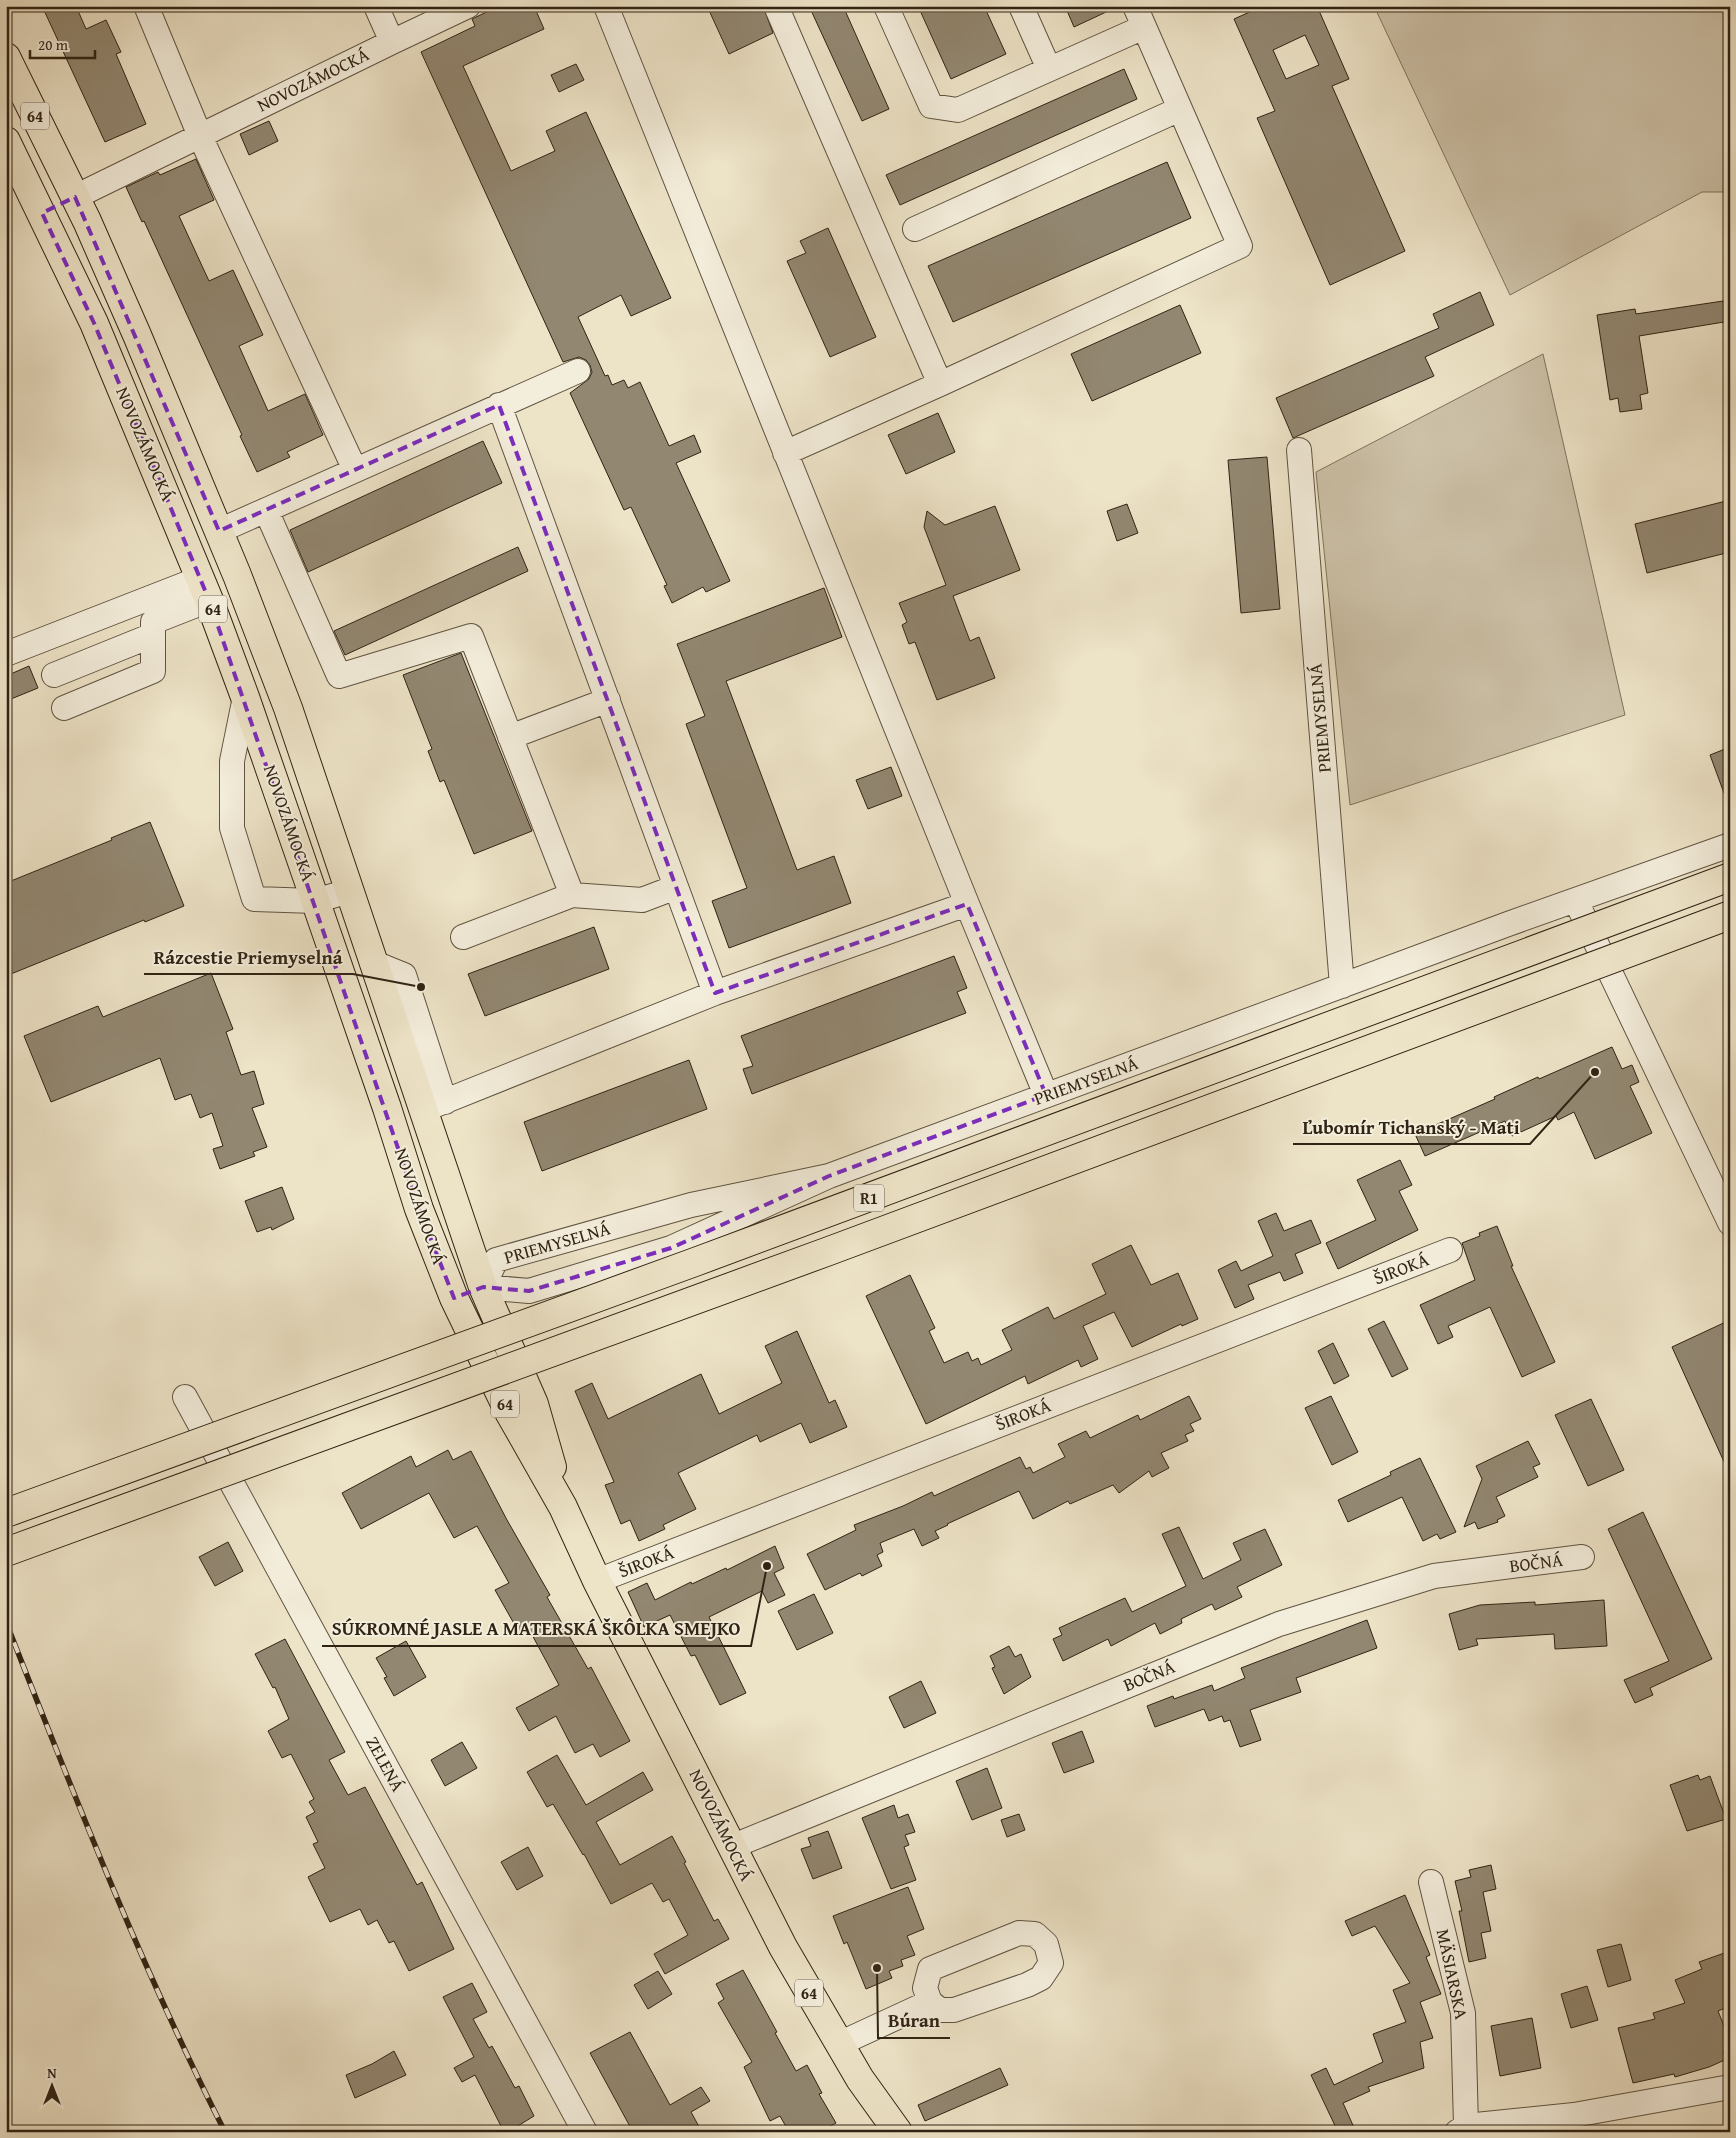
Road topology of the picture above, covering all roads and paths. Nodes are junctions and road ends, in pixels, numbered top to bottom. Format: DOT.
graph roads {
  1 [pos="151,6"];
  2 [pos="376,6"];
  3 [pos="468,6"];
  4 [pos="606,6"];
  5 [pos="776,6"];
  6 [pos="886,6"];
  7 [pos="1020,6"];
  8 [pos="1139,17"];
  9 [pos="392,42"];
  10 [pos="6,58"];
  11 [pos="1049,69"];
  12 [pos="1180,109"];
  13 [pos="200,136"];
  14 [pos="6,141"];
  15 [pos="75,197"];
  16 [pos="42,213"];
  17 [pos="915,229"];
  18 [pos="578,371"];
  19 [pos="940,384"];
  20 [pos="499,405"];
  21 [pos="1299,450"];
  22 [pos="785,453"];
  23 [pos="355,470"];
  24 [pos="266,510"];
  25 [pos="219,531"];
  26 [pos="205,588"];
  27 [pos="153,635"];
  28 [pos="6,654"];
  29 [pos="54,675"];
  30 [pos="245,697"];
  31 [pos="608,700"];
  32 [pos="64,708"];
  33 [pos="510,737"];
  34 [pos="1730,845"];
  35 [pos="1730,877"];
  36 [pos="676,887"];
  37 [pos="349,891"];
  38 [pos="572,895"];
  39 [pos="316,901"];
  40 [pos="1576,901"];
  41 [pos="967,904"];
  42 [pos="1730,916"];
  43 [pos="463,937"];
  44 [pos="1342,986"];
  45 [pos="715,993"];
  46 [pos="1046,1095"];
  47 [pos="434,1106"];
  48 [pos="829,1176"];
  49 [pos="1730,1224"];
  50 [pos="1450,1250"];
  51 [pos="483,1287"];
  52 [pos="454,1298"];
  53 [pos="185,1397"];
  54 [pos="563,1507"];
  55 [pos="6,1513"];
  56 [pos="6,1552"];
  57 [pos="1582,1557"];
  58 [pos="597,1581"];
  59 [pos="731,1847"];
  60 [pos="1431,1882"];
  61 [pos="930,2002"];
  62 [pos="839,2044"];
  63 [pos="1730,2087"];
  64 [pos="1462,2129"];
  65 [pos="585,2132"];
  66 [pos="898,2132"];
  1 -- 13 [label="street"];
  2 -- 9 [label="street"];
  3 -- 9 [label="street, NOVOZÁMOCKÁ"];
  4 -- 22 [label="street"];
  5 -- 19 [label="street"];
  6 -- 11 [label="street"];
  7 -- 11 [label="street"];
  8 -- 11 [label="street"];
  8 -- 12 [label="street"];
  9 -- 13 [label="street, NOVOZÁMOCKÁ"];
  10 -- 15 [label="main road, NOVOZÁMOCKÁ / 64"];
  12 -- 17 [label="street"];
  12 -- 19 [label="street"];
  13 -- 15 [label="street, NOVOZÁMOCKÁ"];
  13 -- 23 [label="street"];
  14 -- 16 [label="main road, NOVOZÁMOCKÁ / 64"];
  15 -- 16 [label="main road"];
  15 -- 25 [label="main road, NOVOZÁMOCKÁ / 64"];
  16 -- 26 [label="main road, NOVOZÁMOCKÁ / 64"];
  18 -- 20 [label="street"];
  19 -- 22 [label="street"];
  20 -- 23 [label="street"];
  20 -- 31 [label="street"];
  21 -- 44 [label="street, PRIEMYSELNÁ"];
  22 -- 41 [label="street"];
  23 -- 24 [label="street"];
  24 -- 25 [label="street"];
  24 -- 33 [label="street"];
  25 -- 37 [label="main road, NOVOZÁMOCKÁ / 64"];
  26 -- 27 [label="street"];
  26 -- 28 [label="street"];
  26 -- 30 [label="main road, NOVOZÁMOCKÁ / 64"];
  27 -- 29 [label="street"];
  27 -- 32 [label="street"];
  30 -- 39 [label="main road, NOVOZÁMOCKÁ / 64"];
  30 -- 39 [label="street"];
  31 -- 33 [label="street"];
  31 -- 36 [label="street"];
  33 -- 38 [label="street"];
  34 -- 40 [label="street, PRIEMYSELNÁ"];
  35 -- 55 [label="main road, R1, bridge"];
  36 -- 38 [label="street"];
  36 -- 45 [label="street"];
  37 -- 39 [label="street"];
  37 -- 47 [label="main road, NOVOZÁMOCKÁ / 64"];
  38 -- 43 [label="street"];
  39 -- 52 [label="main road, NOVOZÁMOCKÁ / 64"];
  40 -- 44 [label="street, PRIEMYSELNÁ"];
  40 -- 49 [label="street"];
  41 -- 45 [label="street"];
  41 -- 46 [label="street"];
  42 -- 56 [label="main road, R1, bridge"];
  44 -- 46 [label="street, PRIEMYSELNÁ"];
  45 -- 47 [label="street"];
  46 -- 48 [label="street, PRIEMYSELNÁ"];
  47 -- 51 [label="main road, NOVOZÁMOCKÁ / 64"];
  48 -- 51 [label="street, PRIEMYSELNÁ"];
  48 -- 51 [label="street, PRIEMYSELNÁ"];
  50 -- 58 [label="street, ŠIROKÁ"];
  51 -- 52 [label="main road"];
  51 -- 54 [label="main road, NOVOZÁMOCKÁ / 64"];
  52 -- 54 [label="main road, NOVOZÁMOCKÁ / 64"];
  53 -- 65 [label="street, ZELENÁ"];
  54 -- 58 [label="main road, NOVOZÁMOCKÁ / 64"];
  57 -- 59 [label="street, BOČNÁ"];
  58 -- 59 [label="main road, NOVOZÁMOCKÁ / 64"];
  59 -- 62 [label="main road, NOVOZÁMOCKÁ / 64"];
  60 -- 64 [label="street, MÄSIARSKA"];
  61 -- 61 [label="street"];
  61 -- 62 [label="street"];
  62 -- 66 [label="main road, NOVOZÁMOCKÁ / 64"];
  63 -- 64 [label="street"];
}
